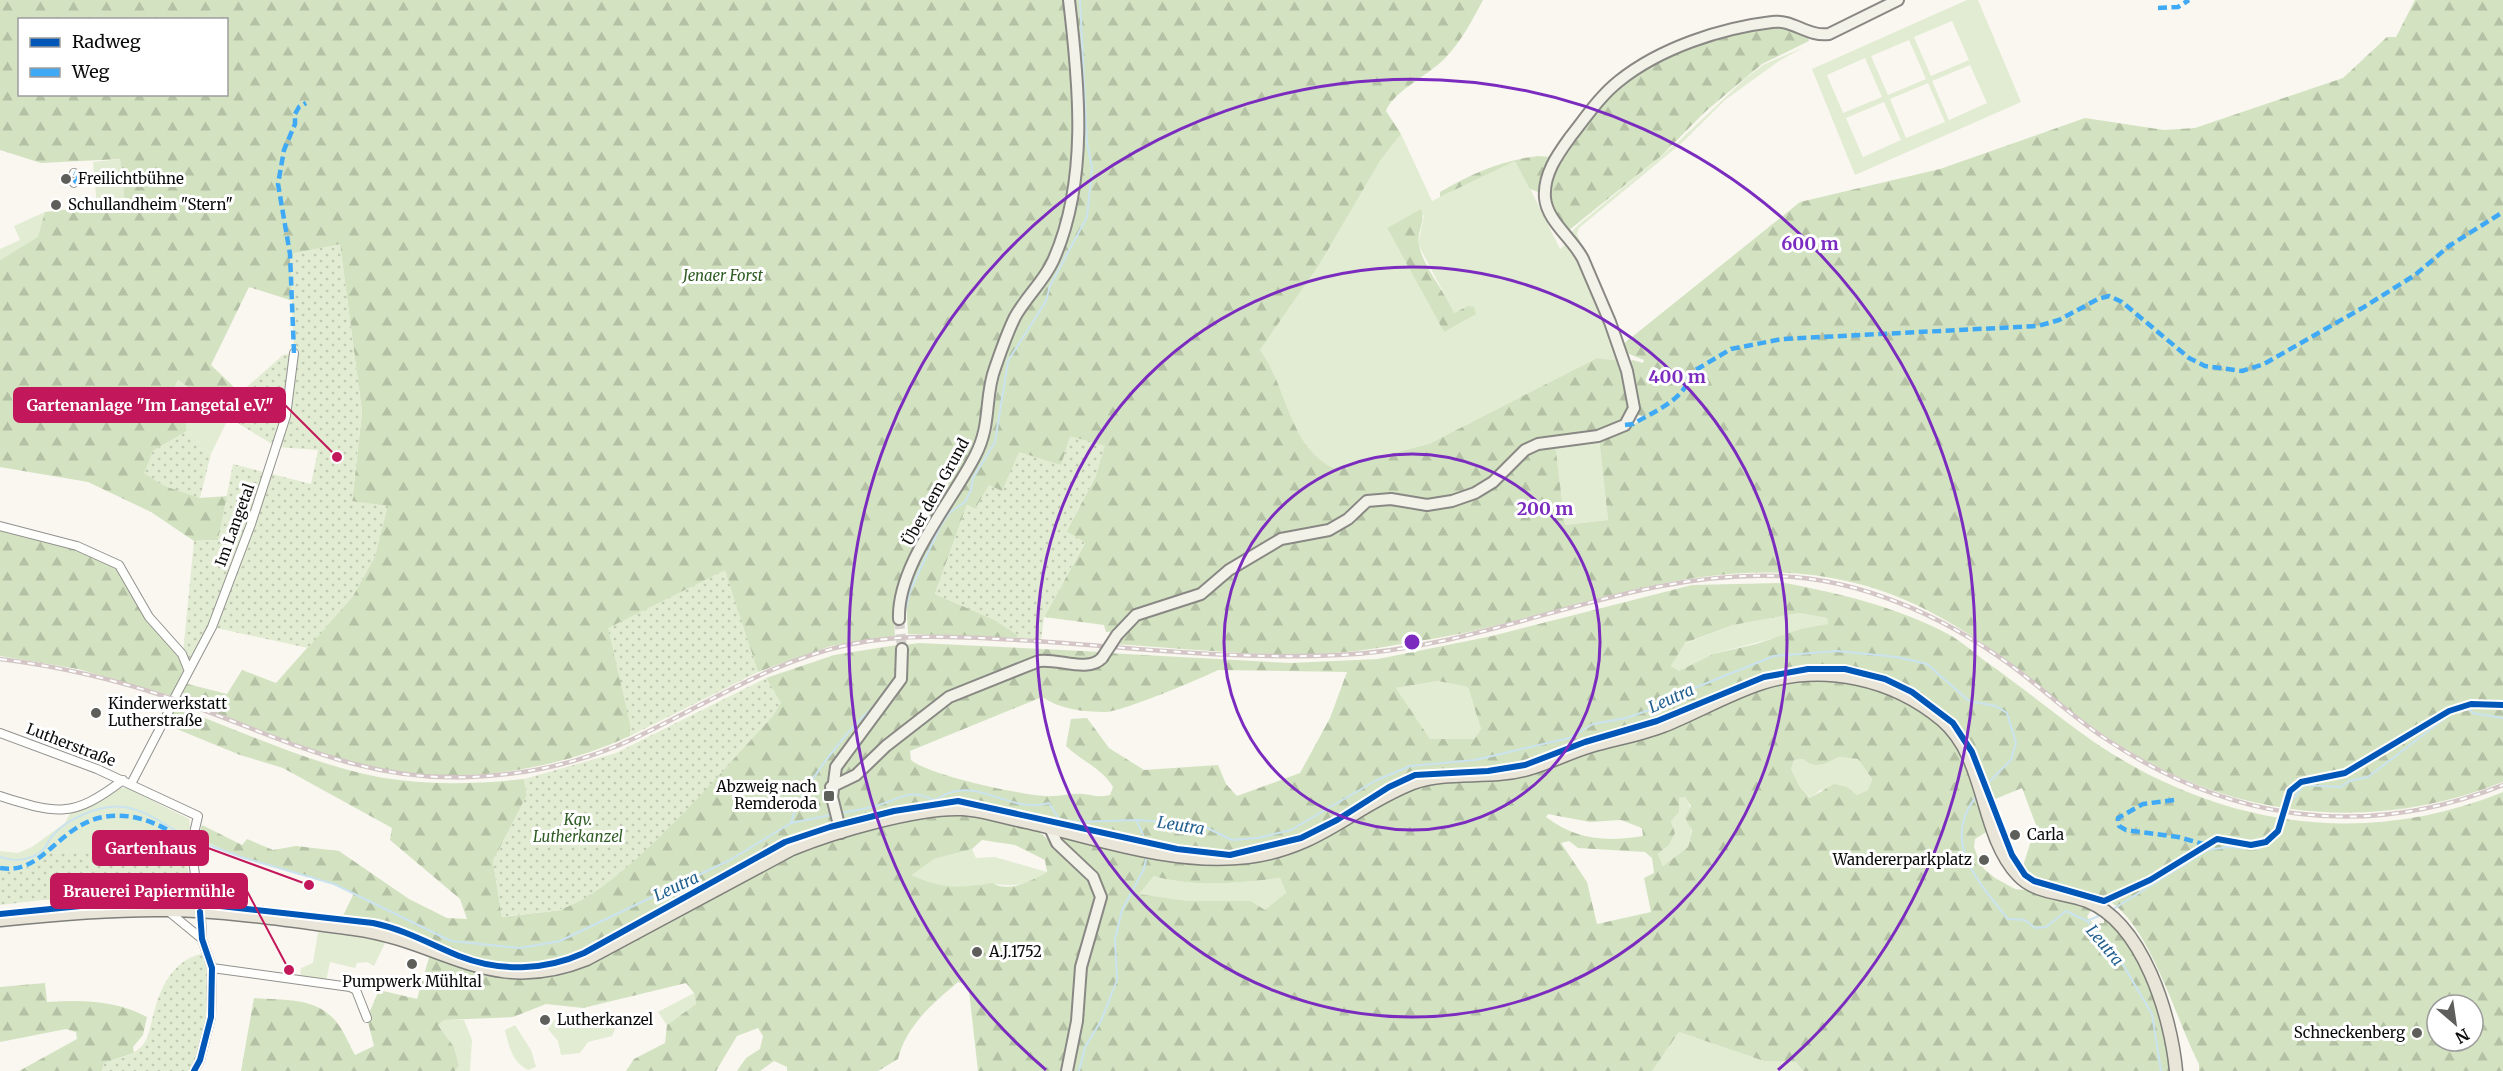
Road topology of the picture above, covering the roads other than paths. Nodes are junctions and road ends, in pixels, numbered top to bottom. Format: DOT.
graph roads {
  1 [pos="1069,0"];
  2 [pos="1898,0"];
  3 [pos="74,173"];
  4 [pos="74,183"];
  5 [pos="294,353"];
  6 [pos="0,526"];
  7 [pos="899,620"];
  8 [pos="902,649"];
  9 [pos="188,669"];
  10 [pos="175,697"];
  11 [pos="170,709"];
  12 [pos="0,733"];
  13 [pos="123,780"];
  14 [pos="131,784"];
  15 [pos="831,787"];
  16 [pos="0,796"];
  17 [pos="1050,828"];
  18 [pos="841,833"];
  19 [pos="167,910"];
  20 [pos="200,912"];
  21 [pos="0,920"];
  22 [pos="202,939"];
  23 [pos="212,968"];
  24 [pos="367,1018"];
  25 [pos="194,1071"];
  26 [pos="1067,1071"];
  27 [pos="2176,1071"];
  1 -- 7 [label="street, Über dem Grund"];
  2 -- 15 [label="street, bridge"];
  3 -- 4 [label="street"];
  5 -- 9 [label="street, Im Langetal"];
  6 -- 9 [label="street"];
  8 -- 15 [label="street"];
  9 -- 10 [label="street, Im Langetal"];
  11 -- 14 [label="street"];
  12 -- 13 [label="street, Lutherstraße"];
  13 -- 14 [label="street, Lutherstraße"];
  13 -- 16 [label="street"];
  14 -- 20 [label="street, Lutherstraße"];
  15 -- 18 [label="street"];
  17 -- 18 [label="main road"];
  17 -- 26 [label="street"];
  17 -- 27 [label="main road"];
  18 -- 20 [label="main road"];
  19 -- 20 [label="main road"];
  19 -- 21 [label="main road"];
  19 -- 22 [label="street"];
  20 -- 22 [label="street"];
  22 -- 23 [label="street"];
  23 -- 24 [label="street"];
  23 -- 25 [label="street"];
}
